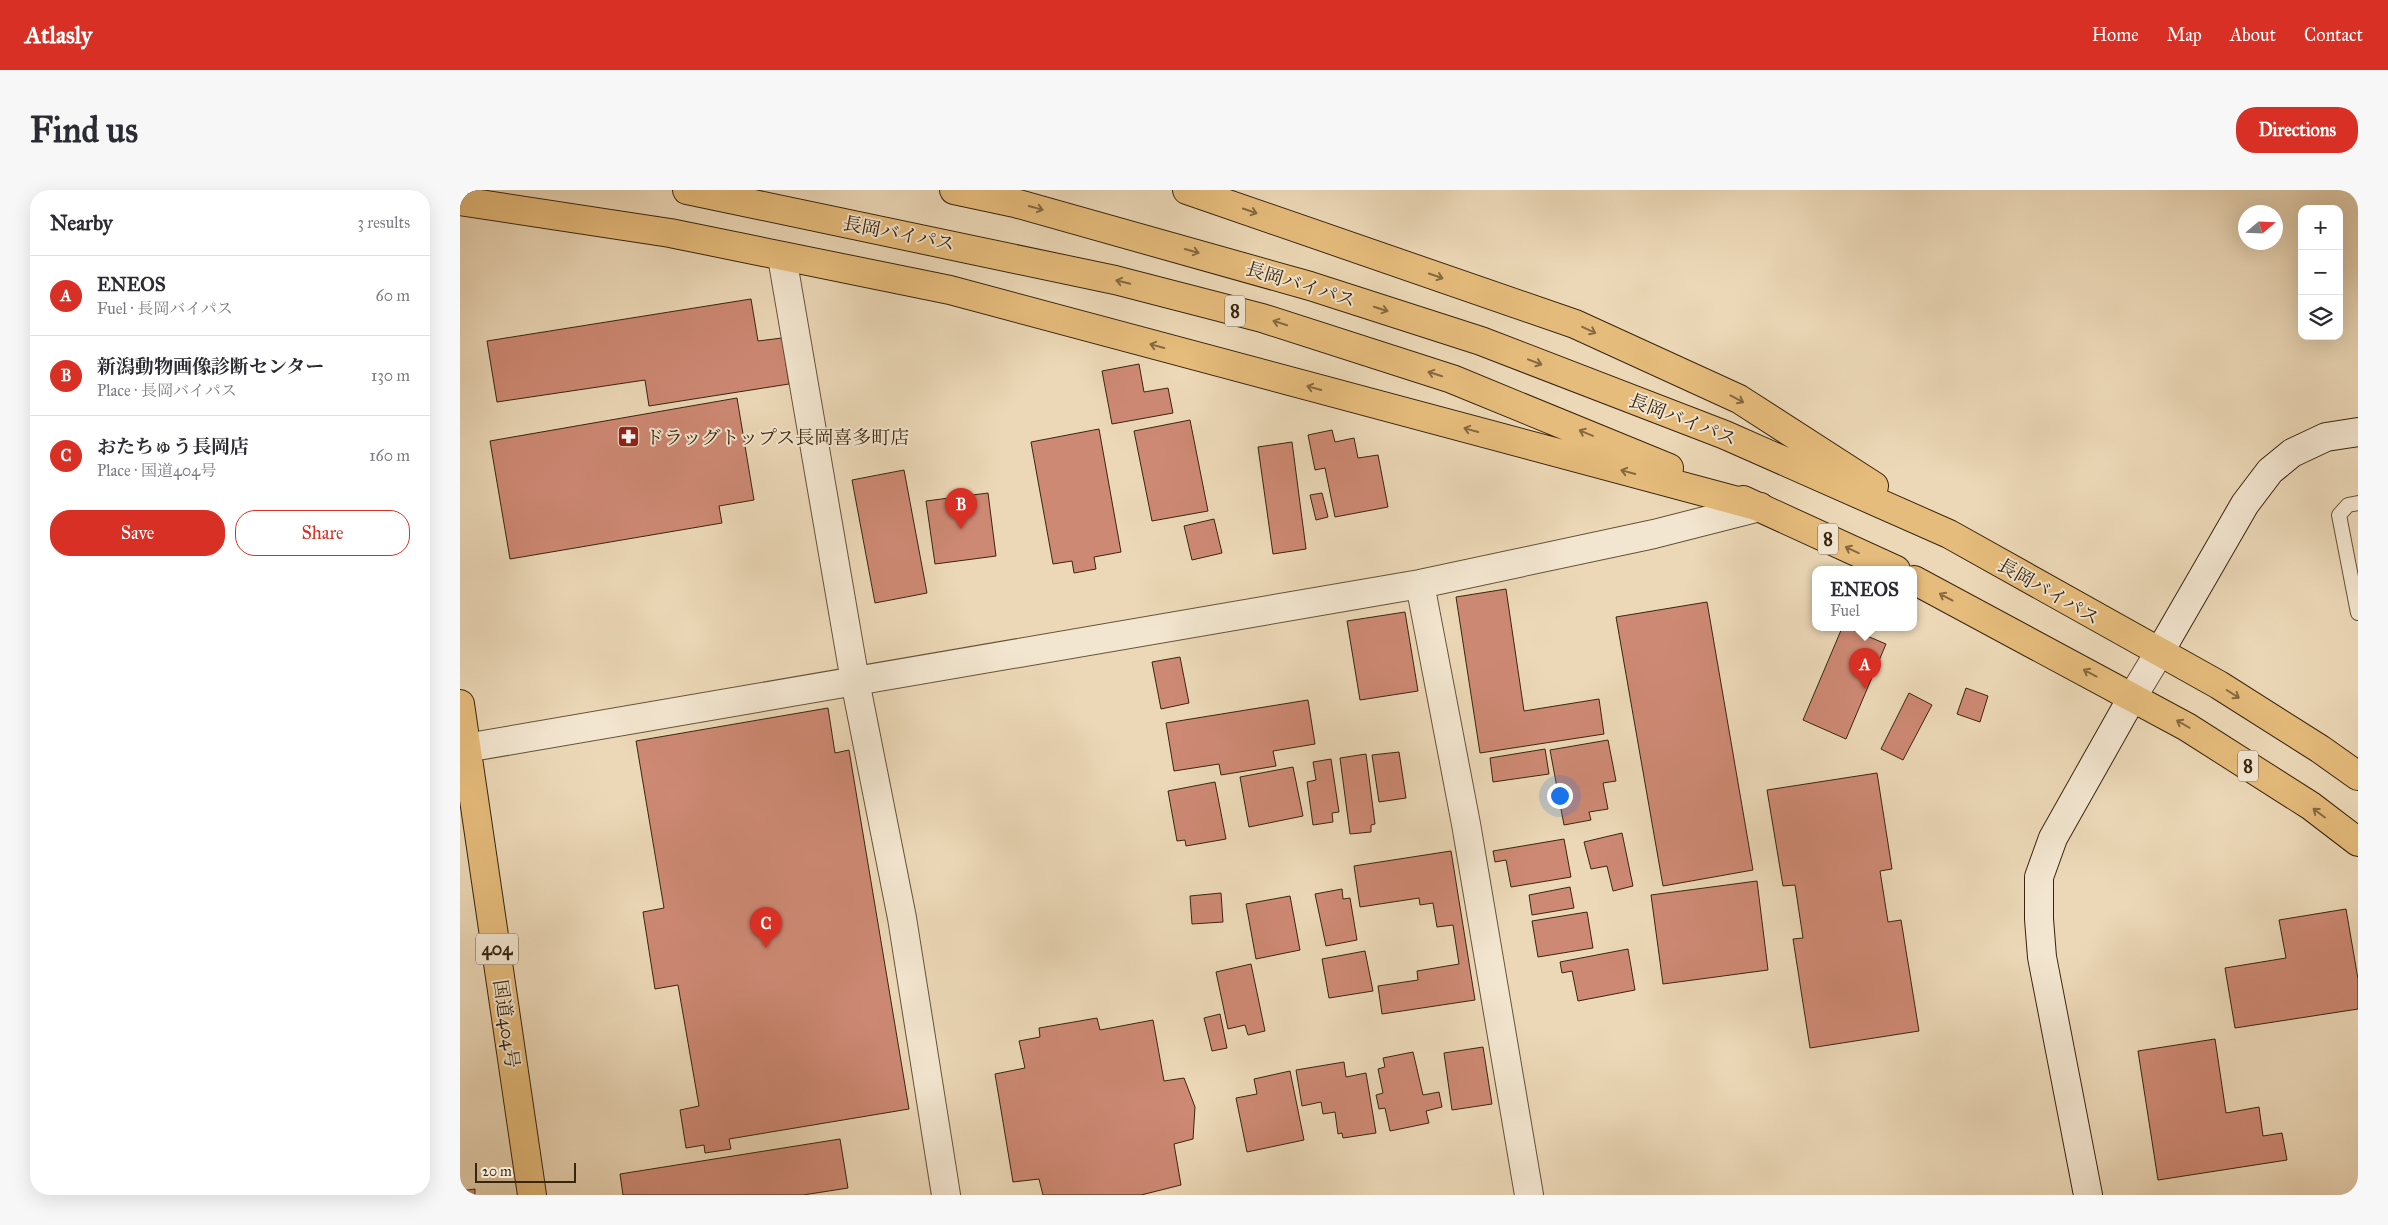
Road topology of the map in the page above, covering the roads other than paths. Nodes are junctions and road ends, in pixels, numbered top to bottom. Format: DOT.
graph roads {
  1 [pos="687,190"];
  2 [pos="954,190"];
  3 [pos="1187,190"];
  4 [pos="460,202"];
  5 [pos="782,257"];
  6 [pos="2358,432"];
  7 [pos="2358,503"];
  8 [pos="1760,507"];
  9 [pos="1949,534"];
  10 [pos="1887,566"];
  11 [pos="1917,582"];
  12 [pos="1420,584"];
  13 [pos="2358,614"];
  14 [pos="2160,653"];
  15 [pos="855,681"];
  16 [pos="2133,696"];
  17 [pos="460,704"];
  18 [pos="464,748"];
  19 [pos="2358,776"];
  20 [pos="2358,842"];
  21 [pos="532,1195"];
  22 [pos="946,1195"];
  23 [pos="1529,1195"];
  24 [pos="2088,1195"];
  8 -- 1 [label="highway, 長岡バイパス / 8, one-way"];
  2 -- 9 [label="highway, 長岡バイパス / 8, one-way"];
  3 -- 9 [label="highway, one-way"];
  4 -- 5 [label="highway"];
  8 -- 5 [label="highway, one-way"];
  5 -- 15 [label="street"];
  6 -- 14 [label="street"];
  7 -- 13 [label="lane"];
  10 -- 8 [label="highway, 長岡バイパス / 8, one-way"];
  8 -- 12 [label="street"];
  9 -- 14 [label="highway, 長岡バイパス / 8"];
  16 -- 11 [label="highway, 8, one-way"];
  12 -- 15 [label="street"];
  12 -- 23 [label="street"];
  14 -- 16 [label="street"];
  14 -- 19 [label="highway, 長岡バイパス / 8, one-way"];
  15 -- 18 [label="street"];
  15 -- 22 [label="street"];
  20 -- 16 [label="highway, 8, one-way"];
  16 -- 24 [label="street"];
  17 -- 18 [label="highway, 国道404号 / 404"];
  18 -- 21 [label="highway, 国道404号 / 404"];
}
